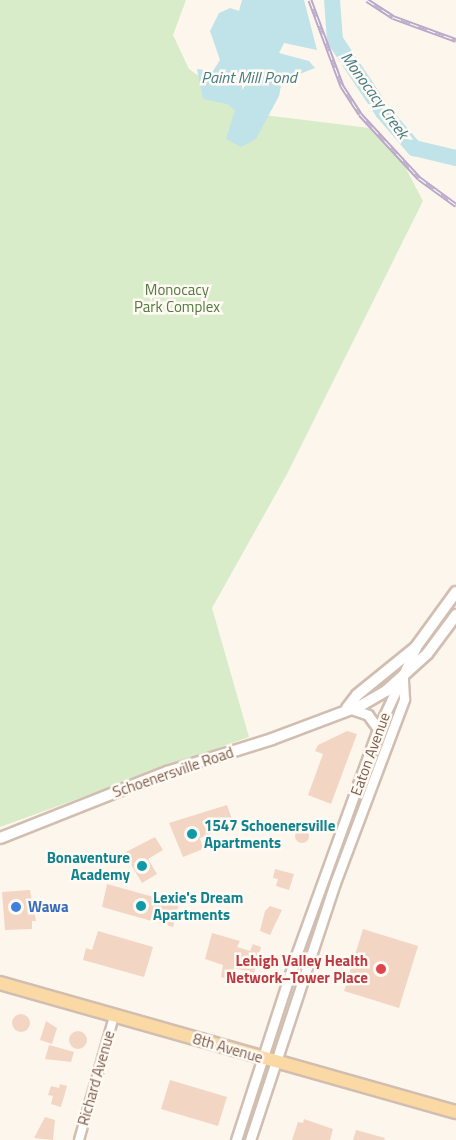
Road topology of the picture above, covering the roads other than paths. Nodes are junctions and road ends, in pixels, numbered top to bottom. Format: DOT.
graph roads {
  1 [pos="456,592"];
  2 [pos="456,615"];
  3 [pos="416,647"];
  4 [pos="403,676"];
  5 [pos="347,708"];
  6 [pos="378,729"];
  7 [pos="0,838"];
  8 [pos="0,983"];
  9 [pos="114,1016"];
  10 [pos="261,1058"];
  11 [pos="274,1062"];
  12 [pos="456,1112"];
  13 [pos="79,1140"];
  14 [pos="236,1140"];
  15 [pos="250,1140"];
  1 -- 3 [label="main road, Schoenersville Road"];
  2 -- 4 [label="main road, Schoenersville Road"];
  3 -- 4 [label="street, Eaton Avenue"];
  3 -- 5 [label="main road, Schoenersville Road"];
  4 -- 5 [label="main road, Schoenersville Road"];
  4 -- 6 [label="street, Eaton Avenue"];
  4 -- 11 [label="street, Eaton Avenue"];
  5 -- 6 [label="street"];
  5 -- 7 [label="main road, Schoenersville Road"];
  6 -- 10 [label="street, Eaton Avenue"];
  8 -- 9 [label="main road, 8th Avenue"];
  9 -- 10 [label="main road, 8th Avenue"];
  9 -- 13 [label="street, Richard Avenue"];
  10 -- 11 [label="main road, 8th Avenue"];
  10 -- 14 [label="street, Eaton Avenue"];
  11 -- 12 [label="main road, 8th Avenue"];
  11 -- 15 [label="street, Eaton Avenue"];
}
